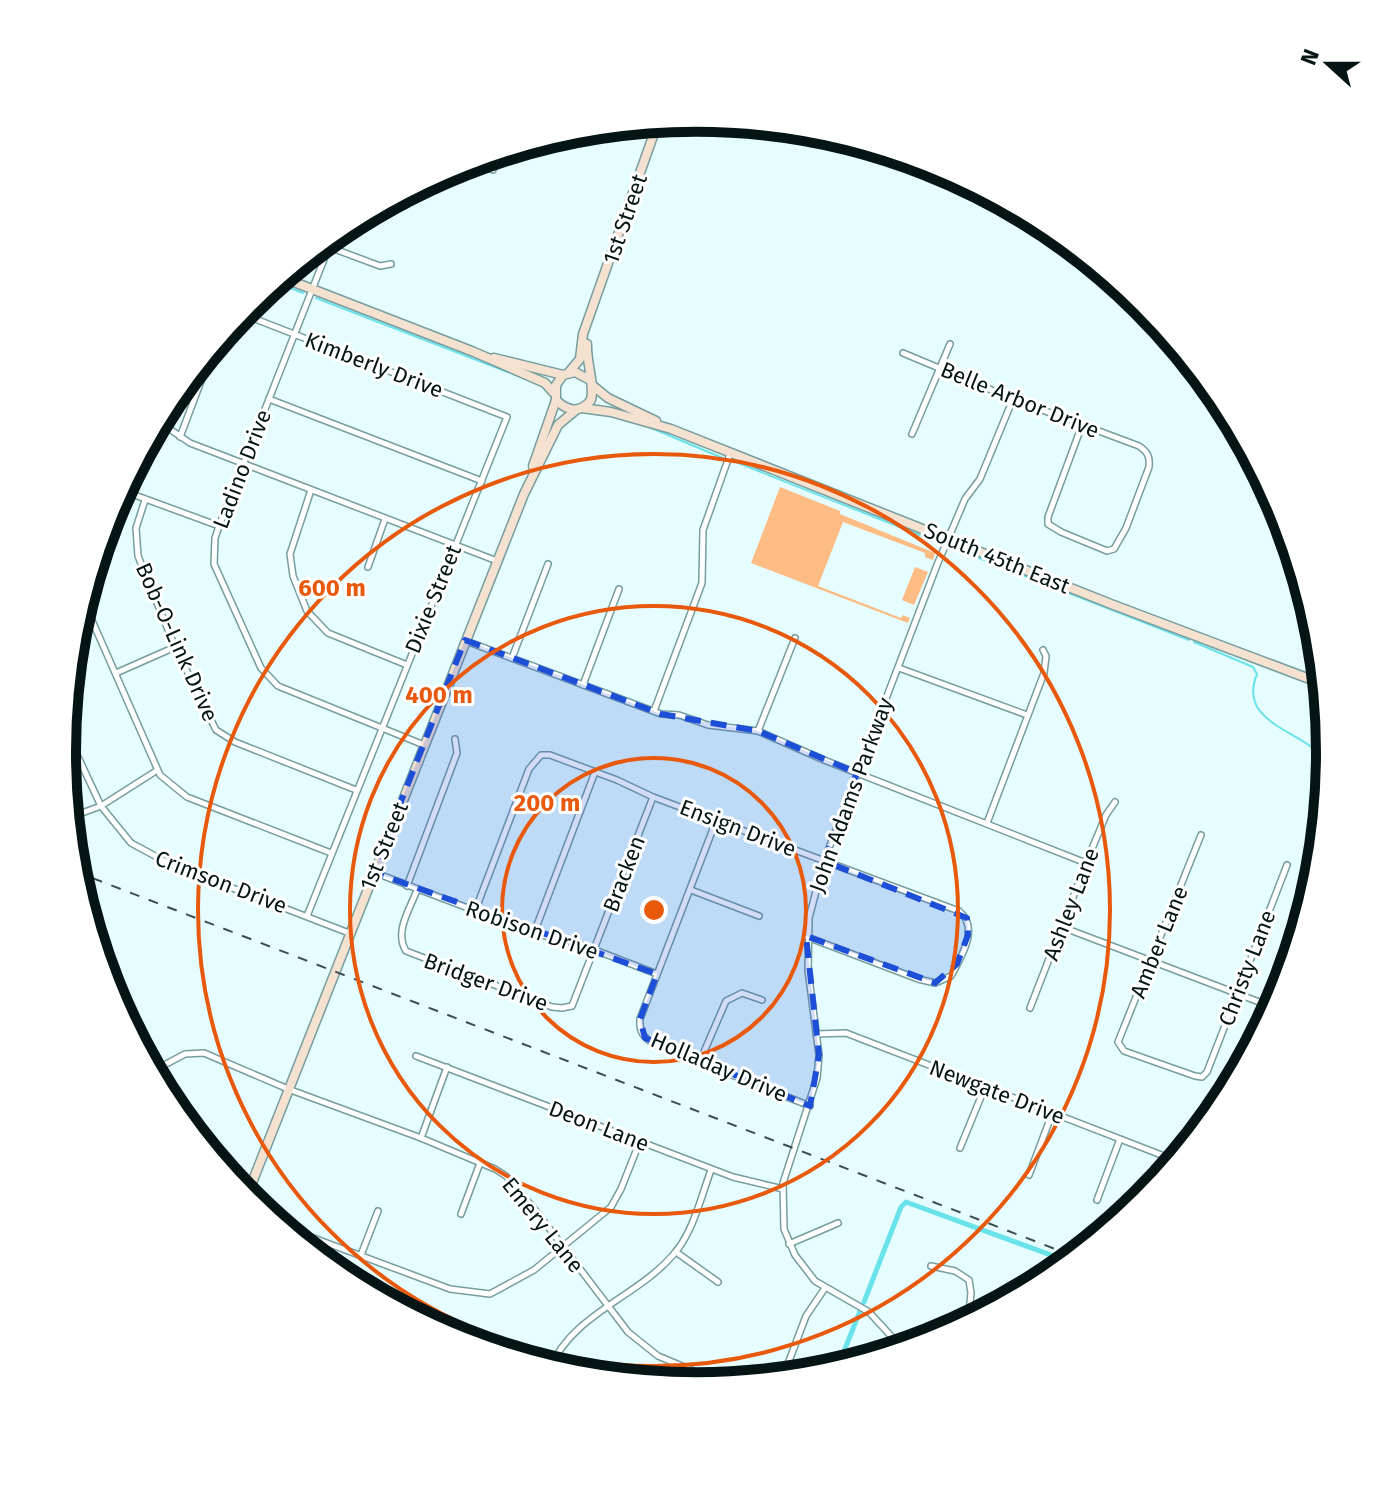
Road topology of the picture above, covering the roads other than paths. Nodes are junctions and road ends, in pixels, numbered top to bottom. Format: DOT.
graph roads {
  1 [pos="654,134"];
  2 [pos="488,168"];
  3 [pos="493,170"];
  4 [pos="335,249"];
  5 [pos="325,257"];
  6 [pos="391,264"];
  7 [pos="292,282"];
  8 [pos="311,290"];
  9 [pos="591,315"];
  10 [pos="254,318"];
  11 [pos="294,334"];
  12 [pos="950,344"];
  13 [pos="474,352"];
  14 [pos="903,353"];
  15 [pos="939,368"];
  16 [pos="566,374"];
  17 [pos="203,377"];
  18 [pos="591,382"];
  19 [pos="555,397"];
  20 [pos="269,399"];
  21 [pos="1013,399"];
  22 [pos="579,409"];
  23 [pos="507,417"];
  24 [pos="1082,425"];
  25 [pos="168,428"];
  26 [pos="671,429"];
  27 [pos="912,434"];
  28 [pos="180,437"];
  29 [pos="731,453"];
  30 [pos="243,464"];
  31 [pos="482,481"];
  32 [pos="311,490"];
  33 [pos="524,494"];
  34 [pos="132,495"];
  35 [pos="145,500"];
  36 [pos="385,518"];
  37 [pos="219,526"];
  38 [pos="948,538"];
  39 [pos="455,545"];
  40 [pos="497,561"];
  41 [pos="548,564"];
  42 [pos="368,567"];
  43 [pos="619,589"];
  44 [pos="91,618"];
  45 [pos="795,638"];
  46 [pos="465,640"];
  47 [pos="175,647"];
  48 [pos="1043,650"];
  49 [pos="512,658"];
  50 [pos="407,665"];
  51 [pos="899,668"];
  52 [pos="116,673"];
  53 [pos="1312,680"];
  54 [pos="583,685"];
  55 [pos="654,711"];
  56 [pos="1027,715"];
  57 [pos="382,728"];
  58 [pos="758,731"];
  59 [pos="455,739"];
  60 [pos="424,745"];
  61 [pos="76,753"];
  62 [pos="156,771"];
  63 [pos="595,772"];
  64 [pos="857,773"];
  65 [pos="356,790"];
  66 [pos="653,797"];
  67 [pos="1115,802"];
  68 [pos="101,806"];
  69 [pos="79,814"];
  70 [pos="716,821"];
  71 [pos="987,823"];
  72 [pos="1201,835"];
  73 [pos="331,853"];
  74 [pos="824,861"];
  75 [pos="1086,863"];
  76 [pos="1287,865"];
  77 [pos="373,872"];
  78 [pos="407,886"];
  79 [pos="417,890"];
  80 [pos="691,890"];
  81 [pos="475,911"];
  82 [pos="307,916"];
  83 [pos="759,916"];
  84 [pos="1062,927"];
  85 [pos="349,933"];
  86 [pos="534,933"];
  87 [pos="807,937"];
  88 [pos="595,950"];
  89 [pos="1151,960"];
  90 [pos="657,974"];
  91 [pos="1237,992"];
  92 [pos="762,1000"];
  93 [pos="1263,1003"];
  94 [pos="1030,1008"];
  95 [pos="816,1034"];
  96 [pos="416,1056"];
  97 [pos="700,1061"];
  98 [pos="162,1066"];
  99 [pos="447,1067"];
  100 [pos="1207,1072"];
  101 [pos="985,1087"];
  102 [pos="288,1089"];
  103 [pos="810,1106"];
  104 [pos="1052,1114"];
  105 [pos="421,1138"];
  106 [pos="1120,1139"];
  107 [pos="640,1141"];
  108 [pos="960,1148"];
  109 [pos="1166,1157"];
  110 [pos="480,1162"];
  111 [pos="711,1170"];
  112 [pos="1029,1175"];
  113 [pos="251,1184"];
  114 [pos="783,1189"];
  115 [pos="1097,1200"];
  116 [pos="378,1211"];
  117 [pos="461,1214"];
  118 [pos="838,1223"];
  119 [pos="309,1236"];
  120 [pos="789,1244"];
  121 [pos="563,1246"];
  122 [pos="676,1252"];
  123 [pos="361,1255"];
  124 [pos="931,1266"];
  125 [pos="718,1282"];
  126 [pos="825,1288"];
  127 [pos="608,1307"];
  128 [pos="969,1309"];
  129 [pos="895,1340"];
  130 [pos="557,1356"];
  131 [pos="787,1365"];
  132 [pos="696,1372"];
  1 -- 9 [label="main road, 1st Street"];
  2 -- 3 [label="street"];
  4 -- 6 [label="street"];
  5 -- 8 [label="street, Ladino Drive"];
  7 -- 8 [label="main road"];
  8 -- 11 [label="street, Ladino Drive"];
  8 -- 13 [label="main road"];
  9 -- 16 [label="main road, 1st Street"];
  9 -- 18 [label="main road, 1st Street"];
  10 -- 11 [label="street, Kimberly Drive"];
  11 -- 20 [label="street, Ladino Drive"];
  11 -- 23 [label="street, Kimberly Drive"];
  12 -- 15 [label="street"];
  13 -- 16 [label="main road"];
  13 -- 19 [label="main road"];
  14 -- 15 [label="street, Belle Arbor Drive"];
  15 -- 21 [label="street, Belle Arbor Drive"];
  15 -- 27 [label="street"];
  16 -- 18 [label="main road"];
  16 -- 19 [label="main road"];
  17 -- 28 [label="street"];
  18 -- 22 [label="main road"];
  18 -- 26 [label="main road, South 45th East"];
  19 -- 22 [label="main road"];
  19 -- 33 [label="main road"];
  20 -- 30 [label="street, Ladino Drive"];
  20 -- 31 [label="street"];
  21 -- 24 [label="street, Belle Arbor Drive"];
  21 -- 38 [label="street, John Adams Parkway"];
  22 -- 26 [label="main road, South 45th East"];
  22 -- 33 [label="main road"];
  23 -- 31 [label="street, Dixie Street"];
  24 -- 24 [label="street, Belle Arbor Drive"];
  25 -- 28 [label="street"];
  26 -- 29 [label="main road, South 45th East"];
  28 -- 30 [label="street"];
  29 -- 38 [label="main road, South 45th East"];
  29 -- 55 [label="street"];
  30 -- 32 [label="street"];
  30 -- 37 [label="street, Ladino Drive"];
  31 -- 39 [label="street, Dixie Street"];
  32 -- 36 [label="street"];
  32 -- 50 [label="street"];
  33 -- 40 [label="main road, 1st Street"];
  34 -- 35 [label="street"];
  35 -- 37 [label="street"];
  35 -- 47 [label="street, Bob-O-Link Drive"];
  36 -- 39 [label="street"];
  36 -- 42 [label="street"];
  37 -- 57 [label="street, Ladino Drive"];
  38 -- 51 [label="street, John Adams Parkway"];
  38 -- 53 [label="main road, South 45th East"];
  39 -- 40 [label="street"];
  39 -- 50 [label="street, Dixie Street"];
  40 -- 46 [label="main road, 1st Street"];
  41 -- 49 [label="street"];
  43 -- 54 [label="street"];
  44 -- 52 [label="street"];
  45 -- 58 [label="street"];
  46 -- 49 [label="street"];
  46 -- 60 [label="main road, 1st Street"];
  47 -- 52 [label="street"];
  47 -- 65 [label="street, Bob-O-Link Drive"];
  48 -- 56 [label="street"];
  49 -- 54 [label="street"];
  50 -- 57 [label="street, Dixie Street"];
  51 -- 56 [label="street"];
  51 -- 64 [label="street, John Adams Parkway"];
  52 -- 62 [label="street"];
  54 -- 55 [label="street"];
  55 -- 58 [label="street"];
  56 -- 71 [label="street"];
  57 -- 60 [label="street, Ladino Drive"];
  57 -- 65 [label="street, Dixie Street"];
  58 -- 64 [label="street"];
  59 -- 78 [label="street"];
  60 -- 77 [label="main road, 1st Street"];
  61 -- 68 [label="street, Crimson Drive"];
  62 -- 68 [label="street"];
  62 -- 73 [label="street"];
  63 -- 66 [label="street, Ensign Drive"];
  63 -- 81 [label="street, Ensign Drive"];
  63 -- 86 [label="street"];
  64 -- 71 [label="street"];
  64 -- 74 [label="street, John Adams Parkway"];
  65 -- 73 [label="street, Dixie Street"];
  66 -- 70 [label="street, Ensign Drive"];
  66 -- 88 [label="street, Bracken"];
  67 -- 75 [label="street, Ashley Lane"];
  68 -- 69 [label="street"];
  68 -- 82 [label="street, Crimson Drive"];
  70 -- 74 [label="street, Ensign Drive"];
  70 -- 80 [label="street"];
  71 -- 75 [label="street"];
  72 -- 89 [label="street, Amber Lane"];
  73 -- 82 [label="street, Dixie Street"];
  74 -- 87 [label="street, John Adams Parkway"];
  74 -- 87 [label="street, Ensign Drive"];
  75 -- 84 [label="street, Ashley Lane"];
  76 -- 91 [label="street, Christy Lane"];
  77 -- 78 [label="street, Robison Drive"];
  77 -- 85 [label="main road, 1st Street"];
  78 -- 79 [label="street, Robison Drive"];
  79 -- 81 [label="street, Robison Drive"];
  79 -- 88 [label="street, Bridger Drive"];
  80 -- 83 [label="street"];
  80 -- 90 [label="street"];
  81 -- 86 [label="street, Robison Drive"];
  82 -- 85 [label="street, Crimson Drive"];
  84 -- 89 [label="street"];
  84 -- 94 [label="street, Ashley Lane"];
  85 -- 102 [label="main road, 1st Street"];
  86 -- 88 [label="street, Robison Drive"];
  87 -- 95 [label="street, John Adams Parkway"];
  88 -- 90 [label="street, Robison Drive"];
  89 -- 91 [label="street"];
  89 -- 100 [label="street, Amber Lane"];
  90 -- 97 [label="street, Holladay Drive"];
  91 -- 93 [label="street"];
  91 -- 100 [label="street, Christy Lane"];
  92 -- 97 [label="street"];
  95 -- 101 [label="street, Newgate Drive"];
  95 -- 103 [label="street, John Adams Parkway"];
  96 -- 99 [label="street, Deon Lane"];
  97 -- 103 [label="street, Holladay Drive"];
  98 -- 102 [label="street, Emery Lane"];
  99 -- 105 [label="street"];
  99 -- 107 [label="street, Deon Lane"];
  101 -- 104 [label="street, Newgate Drive"];
  101 -- 108 [label="street"];
  102 -- 105 [label="street, Emery Lane"];
  102 -- 113 [label="main road, 1st Street"];
  103 -- 114 [label="street, John Adams Parkway"];
  104 -- 106 [label="street, Newgate Drive"];
  104 -- 112 [label="street"];
  105 -- 110 [label="street, Emery Lane"];
  106 -- 109 [label="street, Newgate Drive"];
  106 -- 115 [label="street"];
  107 -- 111 [label="street, Deon Lane"];
  107 -- 121 [label="street"];
  110 -- 117 [label="street"];
  110 -- 121 [label="street, Emery Lane"];
  111 -- 114 [label="street, Deon Lane"];
  111 -- 122 [label="street"];
  114 -- 120 [label="street, John Adams Parkway"];
  116 -- 123 [label="street"];
  118 -- 120 [label="street"];
  119 -- 123 [label="street"];
  120 -- 126 [label="street, John Adams Parkway"];
  121 -- 123 [label="street"];
  121 -- 127 [label="street, Emery Lane"];
  122 -- 125 [label="street"];
  122 -- 127 [label="street"];
  124 -- 128 [label="street"];
  126 -- 129 [label="street, John Adams Parkway"];
  126 -- 131 [label="street"];
  127 -- 130 [label="street"];
  127 -- 132 [label="street, Emery Lane"];
}
